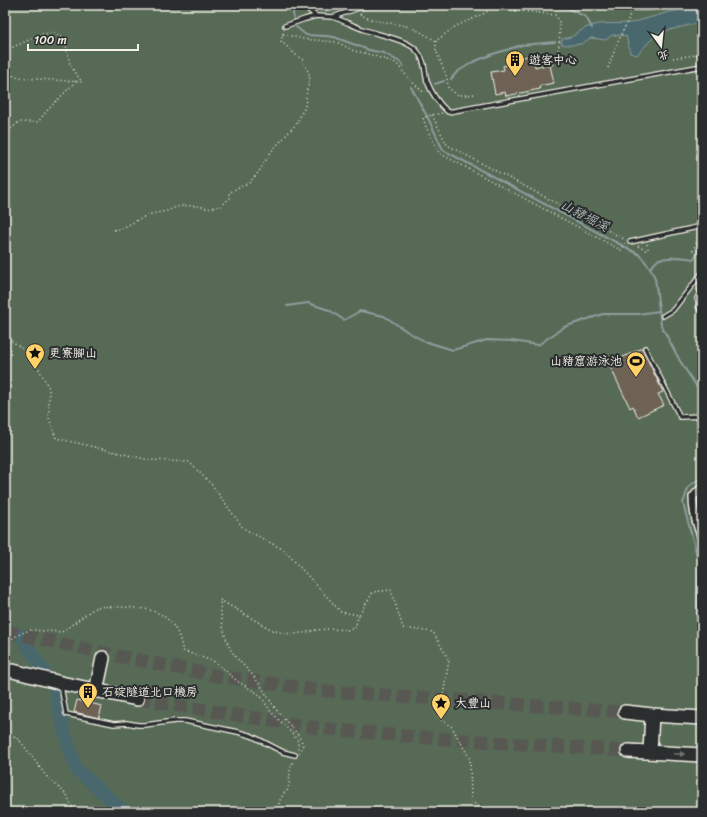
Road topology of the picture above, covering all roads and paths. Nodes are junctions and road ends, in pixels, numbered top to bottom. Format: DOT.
graph roads {
  1 [pos="305,5"];
  2 [pos="367,5"];
  3 [pos="492,5"];
  4 [pos="620,5"];
  5 [pos="664,5"];
  6 [pos="494,7"];
  7 [pos="354,9"];
  8 [pos="316,16"];
  9 [pos="334,17"];
  10 [pos="629,18"];
  11 [pos="285,26"];
  12 [pos="282,33"];
  13 [pos="436,41"];
  14 [pos="702,47"];
  15 [pos="5,51"];
  16 [pos="696,55"];
  17 [pos="702,56"];
  18 [pos="674,58"];
  19 [pos="702,66"];
  20 [pos="550,67"];
  21 [pos="608,68"];
  22 [pos="5,74"];
  23 [pos="76,81"];
  24 [pos="434,94"];
  25 [pos="474,94"];
  26 [pos="448,112"];
  27 [pos="431,115"];
  28 [pos="5,134"];
  29 [pos="702,226"];
  30 [pos="702,229"];
  31 [pos="114,230"];
  32 [pos="645,238"];
  33 [pos="628,241"];
  34 [pos="693,251"];
  35 [pos="702,273"];
  36 [pos="702,288"];
  37 [pos="701,305"];
  38 [pos="663,316"];
  39 [pos="5,336"];
  40 [pos="645,348"];
  41 [pos="702,416"];
  42 [pos="702,487"];
  43 [pos="702,538"];
  44 [pos="359,615"];
  45 [pos="5,642"];
  46 [pos="103,658"];
  47 [pos="13,671"];
  48 [pos="61,683"];
  49 [pos="96,691"];
  50 [pos="137,699"];
  51 [pos="625,712"];
  52 [pos="652,715"];
  53 [pos="702,718"];
  54 [pos="5,728"];
  55 [pos="628,751"];
  56 [pos="650,752"];
  57 [pos="295,755"];
  58 [pos="702,756"];
  59 [pos="75,812"];
  60 [pos="279,812"];
  61 [pos="487,812"];
  1 -- 8 [label="lane"];
  2 -- 7 [label="lane"];
  3 -- 6 [label="path"];
  4 -- 5 [label="lane"];
  6 -- 13 [label="path"];
  6 -- 20 [label="path"];
  7 -- 9 [label="lane"];
  7 -- 13 [label="path"];
  8 -- 9 [label="lane"];
  8 -- 11 [label="lane"];
  9 -- 24 [label="lane"];
  10 -- 21 [label="path"];
  11 -- 12 [label="path"];
  12 -- 24 [label="path"];
  12 -- 31 [label="path"];
  13 -- 25 [label="path"];
  14 -- 16 [label="path"];
  15 -- 23 [label="path"];
  16 -- 17 [label="path"];
  16 -- 18 [label="path"];
  19 -- 26 [label="lane"];
  22 -- 23 [label="path"];
  23 -- 28 [label="path"];
  24 -- 26 [label="lane"];
  26 -- 27 [label="path"];
  27 -- 33 [label="path"];
  27 -- 33 [label="path"];
  29 -- 32 [label="lane"];
  30 -- 34 [label="path"];
  32 -- 33 [label="lane"];
  32 -- 33 [label="path"];
  35 -- 38 [label="lane"];
  36 -- 37 [label="lane"];
  39 -- 44 [label="path"];
  40 -- 41 [label="lane"];
  42 -- 43 [label="street"];
  44 -- 57 [label="path"];
  44 -- 61 [label="path"];
  45 -- 57 [label="path"];
  46 -- 49 [label="highway"];
  47 -- 48 [label="highway"];
  48 -- 49 [label="highway"];
  48 -- 57 [label="lane"];
  49 -- 50 [label="highway"];
  51 -- 52 [label="highway"];
  52 -- 53 [label="highway"];
  52 -- 56 [label="highway"];
  54 -- 59 [label="path"];
  55 -- 56 [label="highway"];
  56 -- 58 [label="highway, one-way"];
  57 -- 60 [label="path"];
}
